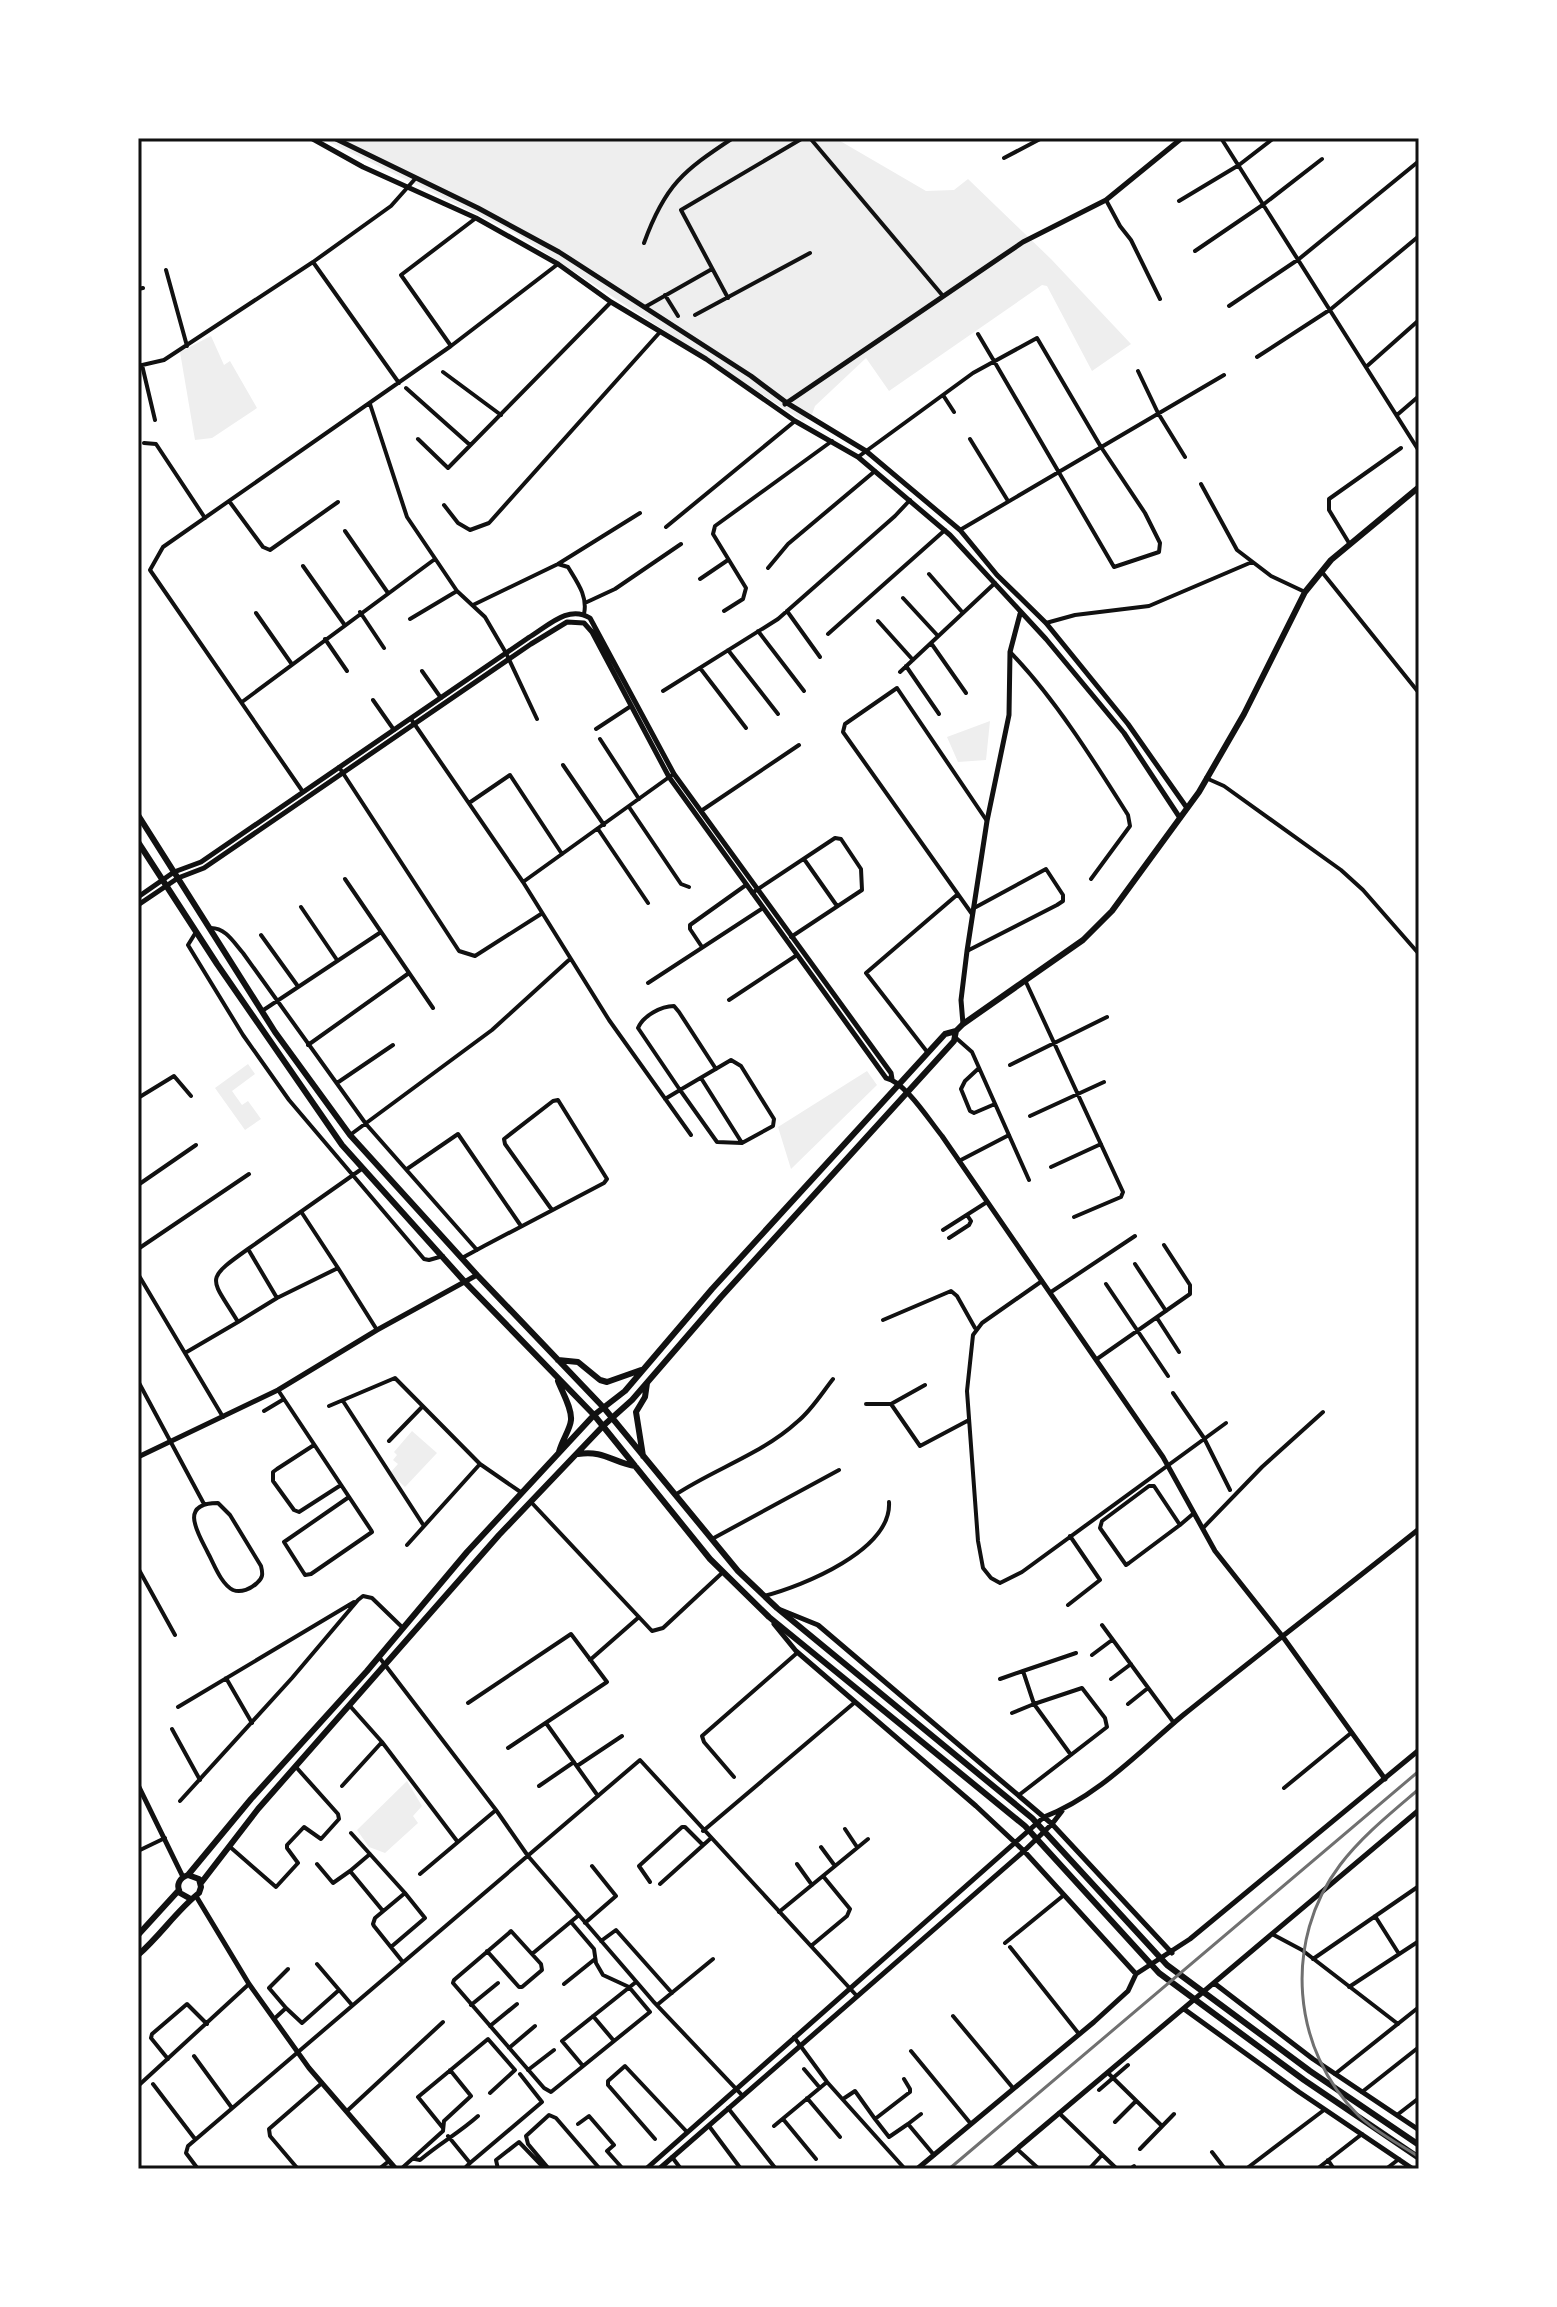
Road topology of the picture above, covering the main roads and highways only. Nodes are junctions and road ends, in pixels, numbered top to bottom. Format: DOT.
graph roads {
  1 [pos="1419,487"];
  2 [pos="138,815"];
  3 [pos="138,842"];
  4 [pos="956,1034"];
  5 [pos="558,1360"];
  6 [pos="645,1368"];
  7 [pos="555,1375"];
  8 [pos="647,1383"];
  9 [pos="604,1408"];
  10 [pos="594,1415"];
  11 [pos="613,1419"];
  12 [pos="603,1426"];
  13 [pos="559,1452"];
  14 [pos="575,1455"];
  15 [pos="643,1456"];
  16 [pos="635,1466"];
  17 [pos="186,1876"];
  18 [pos="201,1883"];
  19 [pos="179,1890"];
  20 [pos="192,1897"];
  21 [pos="138,1935"];
  22 [pos="138,1955"];
  23 [pos="1419,2145"];
  24 [pos="1419,2158"];
  1 -- 4 [label="main road"];
  2 -- 5 [label="main road"];
  3 -- 7 [label="main road"];
  4 -- 6 [label="main road"];
  4 -- 8 [label="main road"];
  5 -- 6 [label="main road"];
  5 -- 9 [label="main road"];
  6 -- 9 [label="main road"];
  7 -- 10 [label="main road"];
  7 -- 13 [label="main road"];
  8 -- 11 [label="main road"];
  8 -- 15 [label="main road"];
  9 -- 10 [label="main road"];
  9 -- 11 [label="main road"];
  10 -- 12 [label="main road"];
  10 -- 13 [label="main road"];
  11 -- 12 [label="main road"];
  11 -- 15 [label="main road"];
  12 -- 14 [label="main road"];
  12 -- 16 [label="main road"];
  13 -- 17 [label="main road"];
  14 -- 16 [label="main road"];
  14 -- 18 [label="main road"];
  15 -- 23 [label="main road"];
  16 -- 24 [label="main road"];
  17 -- 18 [label="main road"];
  17 -- 19 [label="main road"];
  18 -- 20 [label="main road"];
  19 -- 20 [label="main road"];
  19 -- 21 [label="main road"];
  20 -- 22 [label="main road"];
}
